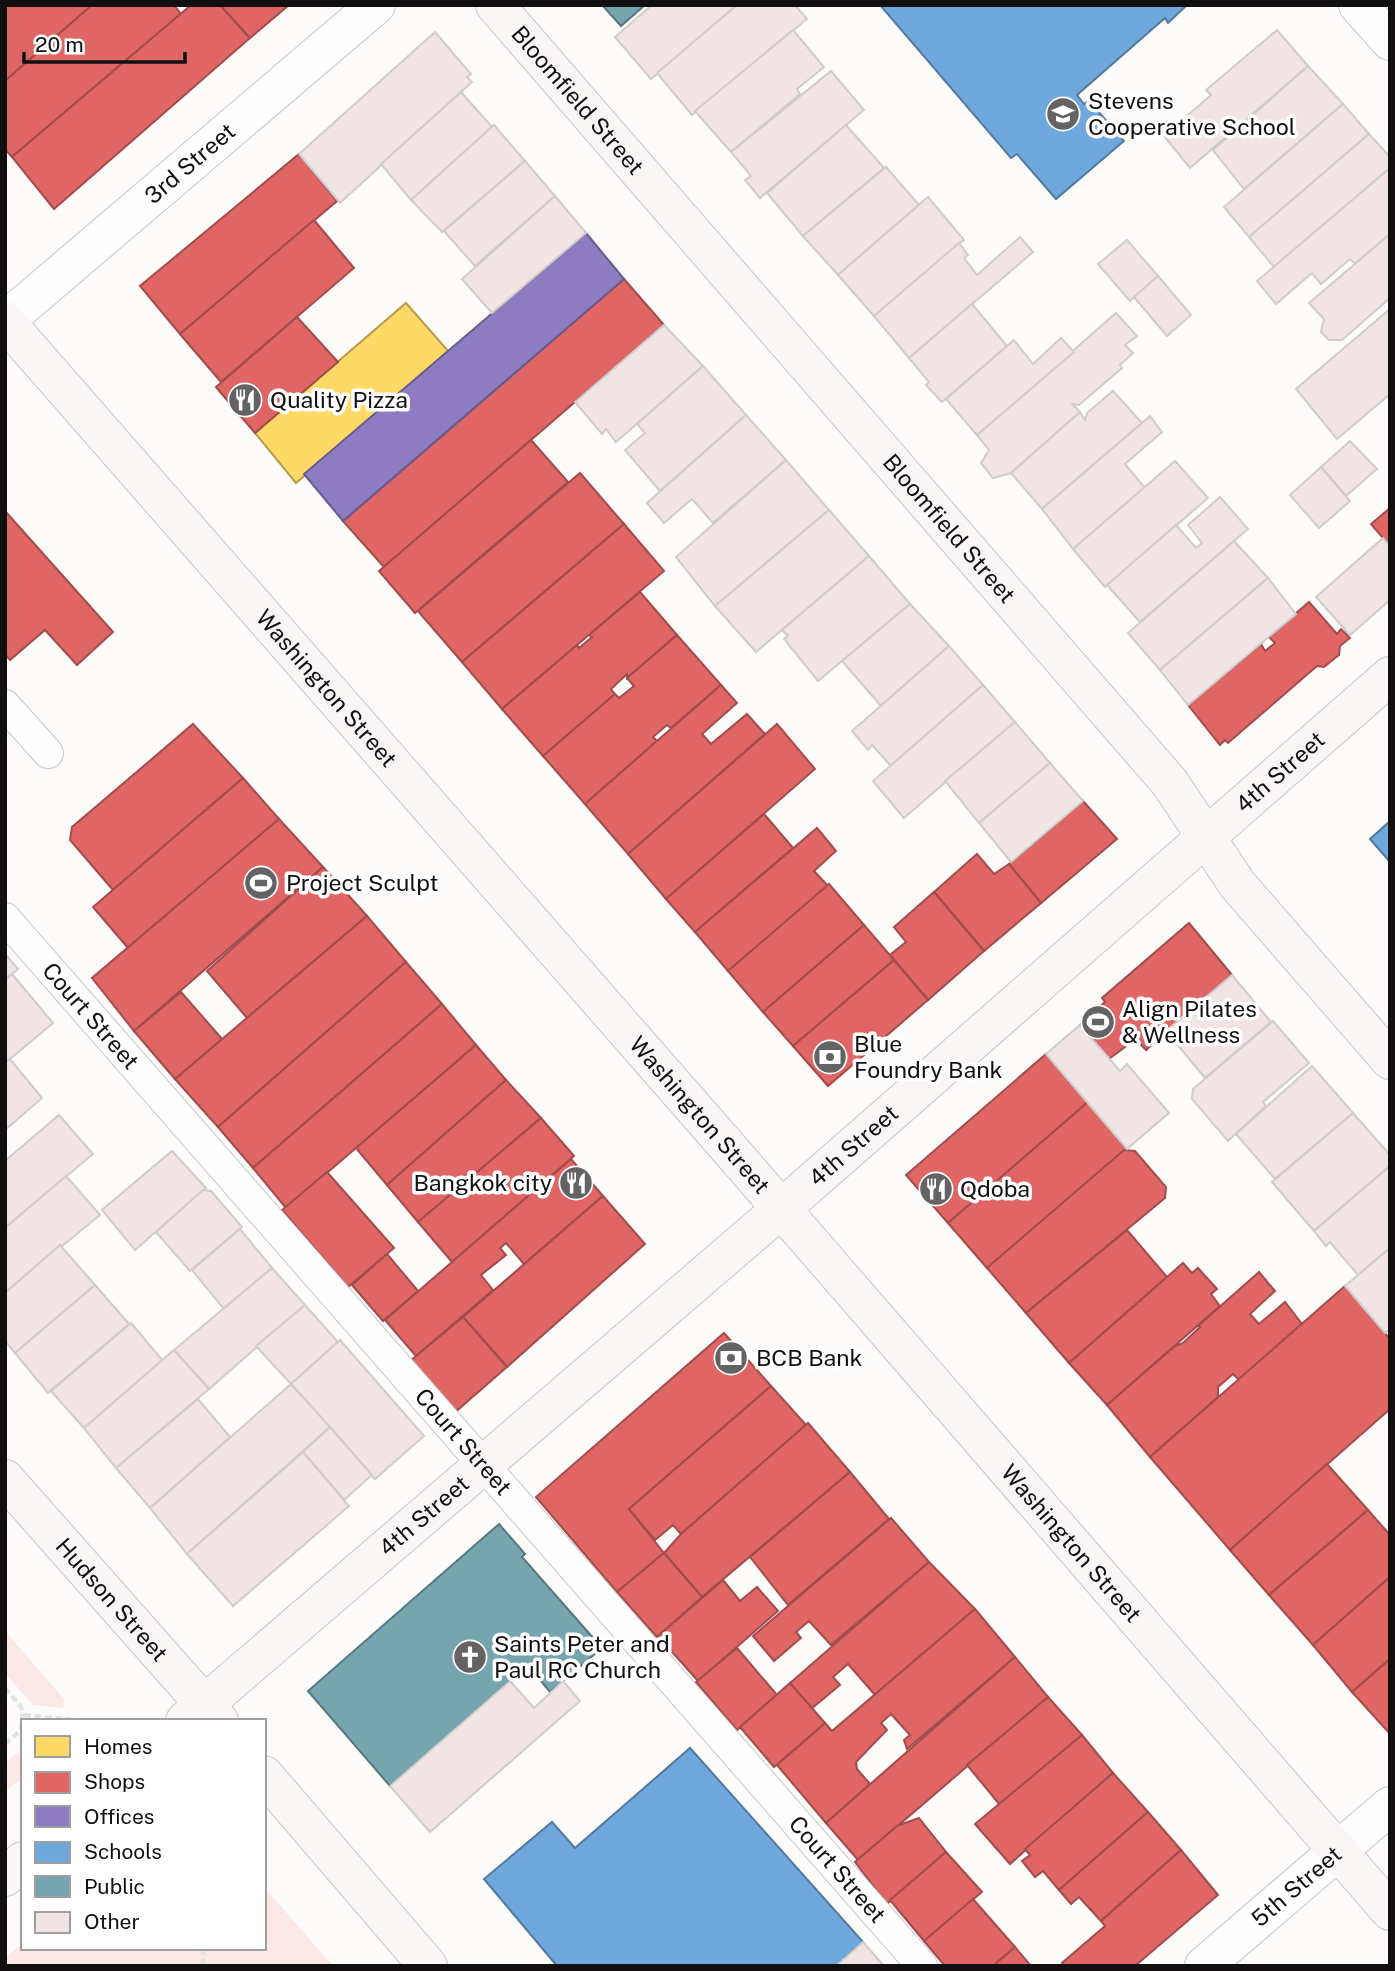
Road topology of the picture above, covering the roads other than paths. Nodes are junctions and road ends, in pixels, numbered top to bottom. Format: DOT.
graph roads {
  1 [pos="376,5"];
  2 [pos="495,5"];
  3 [pos="1358,5"];
  4 [pos="1390,41"];
  5 [pos="5,321"];
  6 [pos="1390,676"];
  7 [pos="5,705"];
  8 [pos="48,753"];
  9 [pos="1206,834"];
  10 [pos="5,918"];
  11 [pos="1390,1060"];
  12 [pos="781,1209"];
  13 [pos="484,1462"];
  14 [pos="5,1479"];
  15 [pos="203,1716"];
  16 [pos="266,1777"];
  17 [pos="1390,1805"];
  18 [pos="1336,1851"];
  19 [pos="21,1863"];
  20 [pos="5,1877"];
  21 [pos="1390,1912"];
  22 [pos="428,1966"];
  23 [pos="922,1966"];
  24 [pos="1204,1966"];
  1 -- 5 [label="street, 3rd Street"];
  2 -- 9 [label="street, Bloomfield Street"];
  3 -- 4 [label="street"];
  5 -- 12 [label="street, Washington Street"];
  6 -- 9 [label="street, 4th Street"];
  7 -- 8 [label="lane"];
  9 -- 11 [label="street, Bloomfield Street"];
  9 -- 12 [label="street, 4th Street"];
  10 -- 13 [label="lane, Court Street"];
  12 -- 13 [label="street, 4th Street"];
  12 -- 18 [label="street, Washington Street"];
  13 -- 15 [label="street, 4th Street"];
  13 -- 23 [label="lane, Court Street"];
  14 -- 15 [label="street, Hudson Street"];
  16 -- 22 [label="street"];
  17 -- 18 [label="street, 5th Street"];
  18 -- 21 [label="street, Washington Street"];
  18 -- 24 [label="street, 5th Street"];
  19 -- 20 [label="street"];
}
